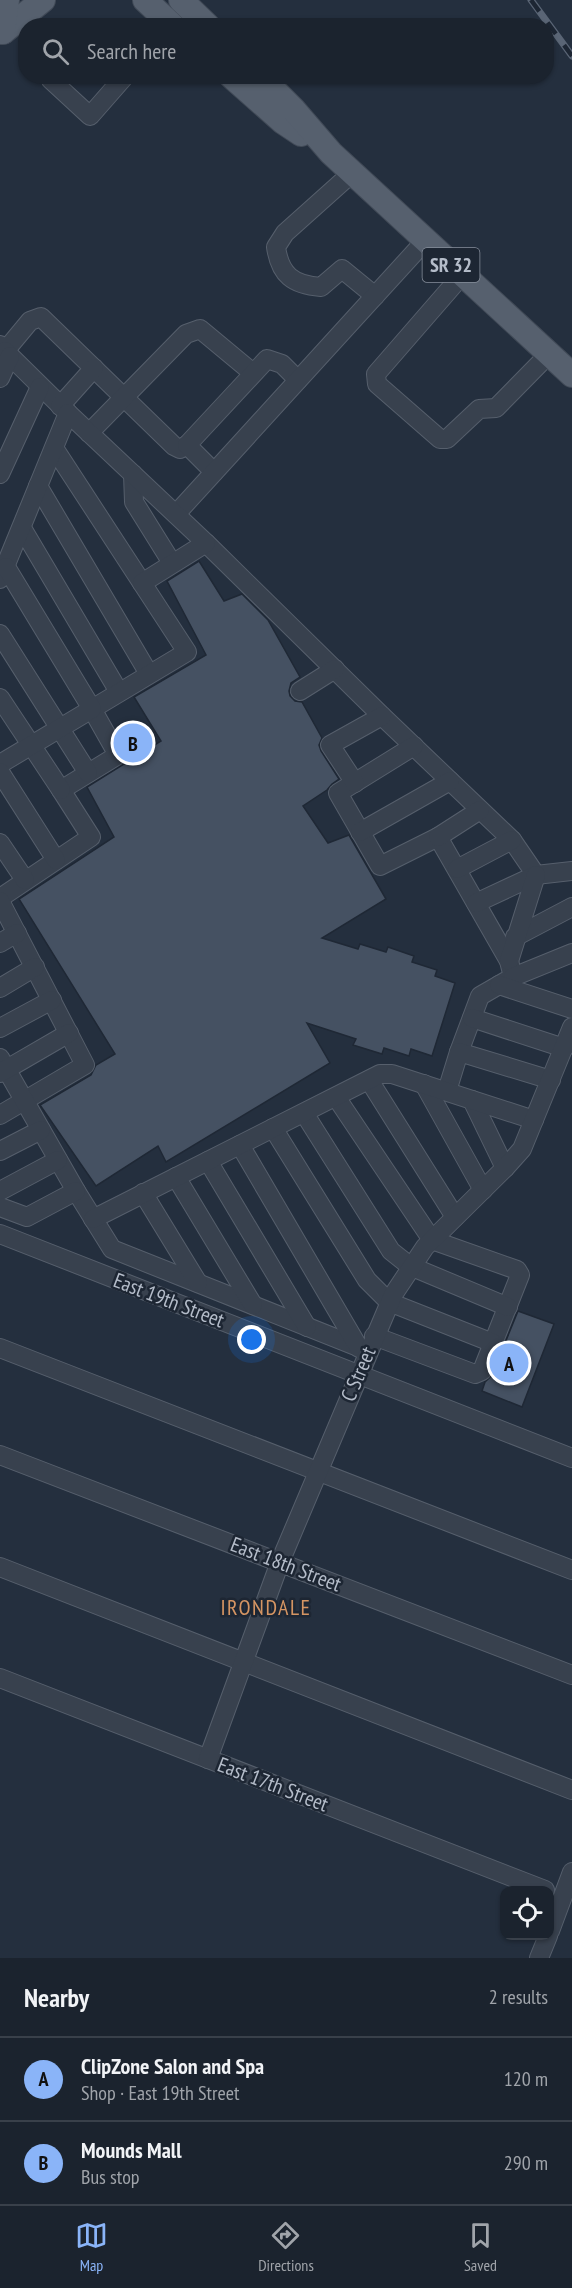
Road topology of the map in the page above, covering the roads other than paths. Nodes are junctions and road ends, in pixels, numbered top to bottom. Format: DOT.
graph roads {
  1 [pos="7,0"];
  2 [pos="17,0"];
  3 [pos="42,0"];
  4 [pos="145,0"];
  5 [pos="182,0"];
  6 [pos="21,18"];
  7 [pos="163,18"];
  8 [pos="200,18"];
  9 [pos="18,20"];
  10 [pos="1,35"];
  11 [pos="55,84"];
  12 [pos="118,84"];
  13 [pos="240,84"];
  14 [pos="268,84"];
  15 [pos="331,153"];
  16 [pos="352,173"];
  17 [pos="425,241"];
  18 [pos="462,275"];
  19 [pos="375,296"];
  20 [pos="5,351"];
  21 [pos="549,354"];
  22 [pos="94,368"];
  23 [pos="253,373"];
  24 [pos="572,375"];
  25 [pos="0,378"];
  26 [pos="298,380"];
  27 [pos="40,387"];
  28 [pos="124,397"];
  29 [pos="64,410"];
  30 [pos="89,433"];
  31 [pos="187,445"];
  32 [pos="54,447"];
  33 [pos="214,472"];
  34 [pos="0,474"];
  35 [pos="133,474"];
  36 [pos="38,486"];
  37 [pos="176,514"];
  38 [pos="22,528"];
  39 [pos="206,543"];
  40 [pos="4,563"];
  41 [pos="172,563"];
  42 [pos="142,584"];
  43 [pos="0,634"];
  44 [pos="335,669"];
  45 [pos="149,674"];
  46 [pos="300,691"];
  47 [pos="119,692"];
  48 [pos="0,698"];
  49 [pos="92,709"];
  50 [pos="382,716"];
  51 [pos="60,728"];
  52 [pos="32,745"];
  53 [pos="414,746"];
  54 [pos="0,764"];
  55 [pos="0,772"];
  56 [pos="88,773"];
  57 [pos="450,781"];
  58 [pos="355,783"];
  59 [pos="61,790"];
  60 [pos="480,810"];
  61 [pos="360,832"];
  62 [pos="438,837"];
  63 [pos="512,840"];
  64 [pos="0,843"];
  65 [pos="56,860"];
  66 [pos="457,869"];
  67 [pos="572,871"];
  68 [pos="536,874"];
  69 [pos="24,880"];
  70 [pos="0,900"];
  71 [pos="476,903"];
  72 [pos="572,907"];
  73 [pos="17,933"];
  74 [pos="515,938"];
  75 [pos="0,943"];
  76 [pos="572,953"];
  77 [pos="35,968"];
  78 [pos="507,974"];
  79 [pos="0,988"];
  80 [pos="52,1000"];
  81 [pos="572,1009"];
  82 [pos="472,1017"];
  83 [pos="572,1027"];
  84 [pos="0,1028"];
  85 [pos="69,1033"];
  86 [pos="564,1048"];
  87 [pos="459,1052"];
  88 [pos="2,1067"];
  89 [pos="369,1080"];
  90 [pos="551,1080"];
  91 [pos="424,1084"];
  92 [pos="447,1092"];
  93 [pos="336,1096"];
  94 [pos="472,1100"];
  95 [pos="26,1102"];
  96 [pos="304,1113"];
  97 [pos="0,1115"];
  98 [pos="534,1120"];
  99 [pos="273,1128"];
  100 [pos="41,1130"];
  101 [pos="240,1145"];
  102 [pos="0,1151"];
  103 [pos="58,1160"];
  104 [pos="208,1161"];
  105 [pos="505,1168"];
  106 [pos="176,1177"];
  107 [pos="483,1190"];
  108 [pos="0,1191"];
  109 [pos="76,1191"];
  110 [pos="143,1193"];
  111 [pos="0,1207"];
  112 [pos="455,1217"];
  113 [pos="93,1219"];
  114 [pos="0,1234"];
  115 [pos="432,1240"];
  116 [pos="410,1266"];
  117 [pos="198,1283"];
  118 [pos="389,1302"];
  119 [pos="253,1305"];
  120 [pos="508,1307"];
  121 [pos="307,1327"];
  122 [pos="493,1343"];
  123 [pos="367,1345"];
  124 [pos="0,1348"];
  125 [pos="358,1374"];
  126 [pos="0,1455"];
  127 [pos="572,1458"];
  128 [pos="318,1471"];
  129 [pos="280,1562"];
  130 [pos="0,1567"];
  131 [pos="572,1570"];
  132 [pos="244,1662"];
  133 [pos="572,1675"];
  134 [pos="0,1678"];
  135 [pos="208,1759"];
  136 [pos="572,1790"];
  137 [pos="572,1872"];
  138 [pos="535,1886"];
  139 [pos="556,1895"];
  140 [pos="546,1940"];
  141 [pos="539,1958"];
  1 -- 10 [label="main road"];
  2 -- 10 [label="main road"];
  3 -- 6 [label="main road"];
  4 -- 7 [label="main road"];
  5 -- 8 [label="main road"];
  9 -- 10 [label="main road"];
  11 -- 12 [label="street"];
  13 -- 15 [label="main road, SR 32"];
  14 -- 15 [label="main road, SR 32"];
  15 -- 16 [label="main road, SR 32"];
  16 -- 17 [label="main road, SR 32"];
  16 -- 19 [label="street"];
  17 -- 18 [label="main road, SR 32"];
  17 -- 19 [label="street"];
  18 -- 21 [label="main road, SR 32"];
  18 -- 21 [label="street"];
  19 -- 26 [label="street"];
  20 -- 22 [label="street"];
  20 -- 25 [label="street"];
  20 -- 27 [label="street"];
  21 -- 24 [label="main road, SR 32"];
  22 -- 28 [label="street"];
  22 -- 29 [label="street"];
  23 -- 26 [label="street"];
  23 -- 28 [label="street"];
  23 -- 31 [label="street"];
  26 -- 33 [label="street"];
  27 -- 29 [label="street"];
  27 -- 34 [label="street"];
  28 -- 30 [label="street"];
  28 -- 31 [label="street"];
  29 -- 30 [label="street"];
  29 -- 32 [label="street"];
  30 -- 35 [label="street"];
  31 -- 33 [label="street"];
  32 -- 36 [label="street"];
  32 -- 42 [label="street"];
  33 -- 37 [label="street"];
  35 -- 37 [label="street"];
  35 -- 41 [label="street"];
  36 -- 38 [label="street"];
  36 -- 45 [label="street"];
  37 -- 39 [label="street"];
  38 -- 40 [label="street"];
  38 -- 47 [label="street"];
  39 -- 41 [label="street"];
  39 -- 44 [label="street"];
  40 -- 49 [label="street"];
  41 -- 42 [label="street"];
  42 -- 45 [label="street"];
  43 -- 51 [label="street"];
  44 -- 46 [label="street"];
  44 -- 50 [label="street"];
  45 -- 47 [label="street"];
  47 -- 49 [label="street"];
  48 -- 52 [label="street"];
  49 -- 51 [label="street"];
  49 -- 56 [label="street"];
  50 -- 53 [label="street"];
  50 -- 58 [label="street"];
  51 -- 52 [label="street"];
  51 -- 56 [label="street"];
  52 -- 54 [label="street"];
  52 -- 59 [label="street"];
  53 -- 57 [label="street"];
  53 -- 58 [label="street"];
  55 -- 65 [label="street"];
  56 -- 59 [label="street"];
  57 -- 60 [label="street"];
  57 -- 61 [label="street"];
  58 -- 61 [label="street"];
  59 -- 65 [label="street"];
  60 -- 62 [label="street"];
  60 -- 63 [label="street"];
  61 -- 62 [label="street"];
  62 -- 66 [label="street"];
  63 -- 66 [label="street"];
  63 -- 68 [label="street"];
  64 -- 69 [label="street"];
  65 -- 69 [label="street"];
  66 -- 71 [label="street"];
  67 -- 68 [label="street"];
  68 -- 71 [label="street"];
  68 -- 74 [label="street"];
  69 -- 70 [label="street"];
  70 -- 73 [label="street"];
  71 -- 78 [label="street"];
  72 -- 74 [label="street"];
  73 -- 75 [label="street"];
  73 -- 77 [label="street"];
  74 -- 78 [label="street"];
  76 -- 78 [label="street"];
  77 -- 79 [label="street"];
  77 -- 80 [label="street"];
  78 -- 81 [label="street"];
  78 -- 82 [label="street"];
  80 -- 84 [label="street"];
  80 -- 85 [label="street"];
  82 -- 86 [label="street"];
  82 -- 87 [label="street"];
  83 -- 86 [label="street, C Street"];
  85 -- 88 [label="street"];
  85 -- 95 [label="street"];
  86 -- 90 [label="street, C Street"];
  87 -- 90 [label="street"];
  87 -- 92 [label="street"];
  88 -- 95 [label="street"];
  89 -- 91 [label="street"];
  89 -- 93 [label="street"];
  89 -- 112 [label="street"];
  90 -- 98 [label="street, C Street"];
  91 -- 92 [label="street"];
  91 -- 107 [label="street"];
  92 -- 94 [label="street"];
  93 -- 96 [label="street"];
  93 -- 115 [label="street"];
  94 -- 98 [label="street"];
  94 -- 105 [label="street"];
  95 -- 97 [label="street"];
  95 -- 100 [label="street"];
  96 -- 99 [label="street"];
  96 -- 116 [label="street"];
  98 -- 105 [label="street, C Street"];
  99 -- 101 [label="street"];
  99 -- 118 [label="street"];
  100 -- 102 [label="street"];
  100 -- 103 [label="street"];
  101 -- 104 [label="street"];
  101 -- 123 [label="street"];
  103 -- 108 [label="street"];
  103 -- 109 [label="street"];
  104 -- 106 [label="street"];
  104 -- 121 [label="street"];
  105 -- 107 [label="street, C Street"];
  106 -- 110 [label="street"];
  106 -- 119 [label="street"];
  107 -- 112 [label="street, C Street"];
  109 -- 111 [label="street"];
  109 -- 113 [label="street"];
  110 -- 113 [label="street"];
  110 -- 117 [label="street"];
  112 -- 115 [label="street, C Street"];
  113 -- 117 [label="street"];
  114 -- 125 [label="street, East 19th Street"];
  115 -- 116 [label="street, C Street"];
  115 -- 120 [label="street"];
  116 -- 118 [label="street, C Street"];
  116 -- 120 [label="street"];
  117 -- 119 [label="street"];
  118 -- 122 [label="street"];
  118 -- 123 [label="street, C Street"];
  119 -- 121 [label="street"];
  120 -- 122 [label="street"];
  121 -- 123 [label="street"];
  122 -- 123 [label="street"];
  123 -- 125 [label="street, C Street"];
  124 -- 128 [label="street"];
  125 -- 127 [label="street, East 19th Street"];
  125 -- 128 [label="street, C Street"];
  126 -- 129 [label="street, East 18th Street"];
  128 -- 129 [label="street, C Street"];
  128 -- 131 [label="street"];
  129 -- 132 [label="street, C Street"];
  129 -- 133 [label="street, East 18th Street"];
  130 -- 132 [label="street"];
  132 -- 135 [label="street, C Street"];
  132 -- 136 [label="street"];
  134 -- 135 [label="street, East 17th Street"];
  135 -- 138 [label="street, East 17th Street"];
  137 -- 139 [label="street"];
  140 -- 141 [label="street"];
}
